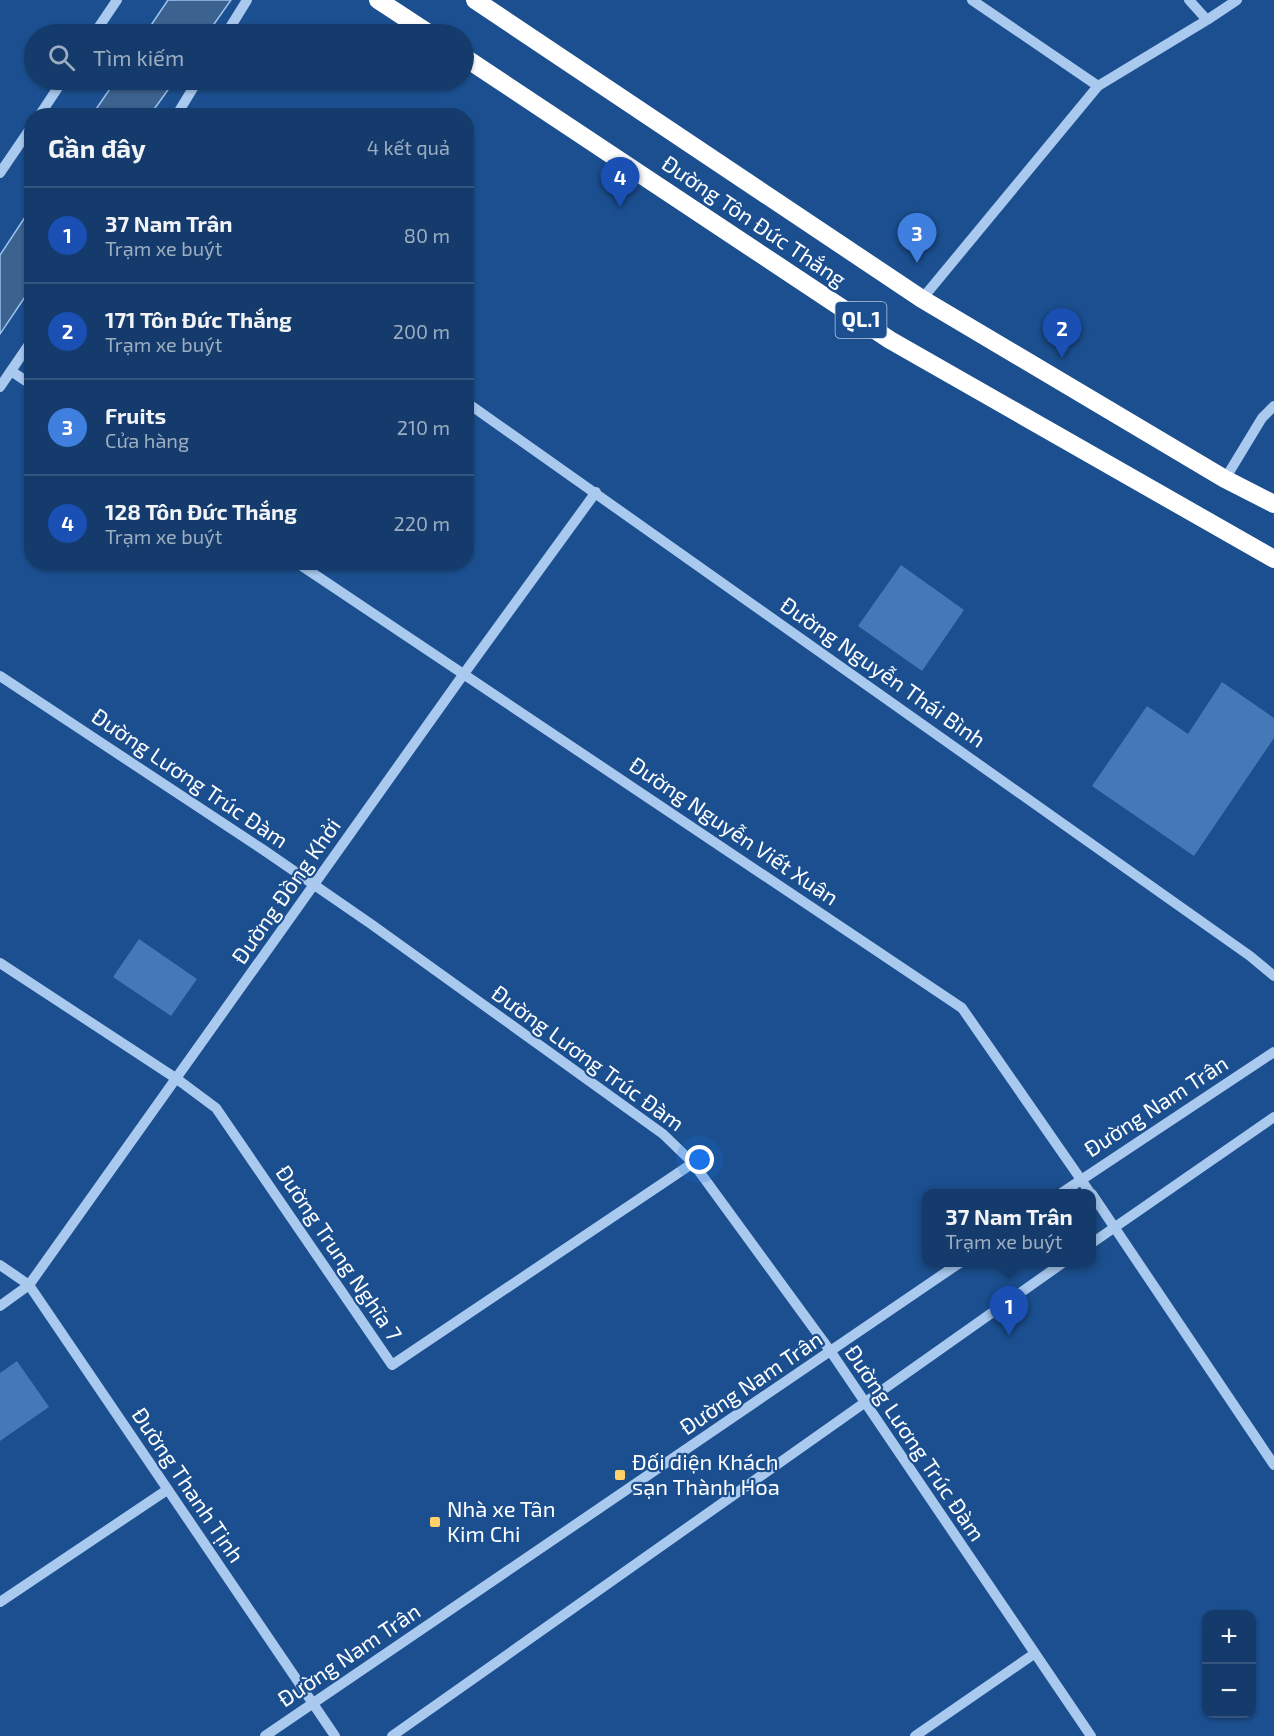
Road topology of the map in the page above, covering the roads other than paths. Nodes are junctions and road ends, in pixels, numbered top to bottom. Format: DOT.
graph roads {
  1 [pos="117,0"];
  2 [pos="247,0"];
  3 [pos="378,0"];
  4 [pos="475,0"];
  5 [pos="972,0"];
  6 [pos="1189,0"];
  7 [pos="1237,0"];
  8 [pos="1207,20"];
  9 [pos="101,24"];
  10 [pos="232,24"];
  11 [pos="415,24"];
  12 [pos="474,64"];
  13 [pos="1098,86"];
  14 [pos="56,90"];
  15 [pos="192,90"];
  16 [pos="44,108"];
  17 [pos="181,108"];
  18 [pos="24,138"];
  19 [pos="0,173"];
  20 [pos="922,299"];
  21 [pos="24,352"];
  22 [pos="11,371"];
  23 [pos="24,380"];
  24 [pos="0,387"];
  25 [pos="1274,406"];
  26 [pos="474,408"];
  27 [pos="1225,479"];
  28 [pos="596,492"];
  29 [pos="1274,504"];
  30 [pos="1274,559"];
  31 [pos="308,570"];
  32 [pos="463,675"];
  33 [pos="0,676"];
  34 [pos="314,885"];
  35 [pos="0,963"];
  36 [pos="1274,976"];
  37 [pos="1274,1052"];
  38 [pos="177,1079"];
  39 [pos="1274,1117"];
  40 [pos="693,1163"];
  41 [pos="1082,1179"];
  42 [pos="1067,1189"];
  43 [pos="1088,1189"];
  44 [pos="1096,1201"];
  45 [pos="1114,1228"];
  46 [pos="1096,1240"];
  47 [pos="0,1265"];
  48 [pos="954,1267"];
  49 [pos="1058,1267"];
  50 [pos="29,1285"];
  51 [pos="0,1306"];
  52 [pos="831,1352"];
  53 [pos="864,1403"];
  54 [pos="1274,1465"];
  55 [pos="167,1490"];
  56 [pos="0,1602"];
  57 [pos="1034,1654"];
  58 [pos="313,1703"];
  59 [pos="265,1736"];
  60 [pos="335,1736"];
  61 [pos="392,1736"];
  62 [pos="915,1736"];
  63 [pos="1091,1736"];
  1 -- 9 [label="street"];
  2 -- 10 [label="street"];
  3 -- 11 [label="highway"];
  4 -- 20 [label="highway, Đường Tôn Đức Thắng / QL.1"];
  5 -- 13 [label="street"];
  6 -- 8 [label="street"];
  7 -- 8 [label="street"];
  8 -- 13 [label="street"];
  12 -- 30 [label="highway, Đường Tôn Đức Thắng / QL.1"];
  13 -- 20 [label="street"];
  14 -- 16 [label="street"];
  15 -- 17 [label="street"];
  18 -- 19 [label="street"];
  20 -- 27 [label="highway, Đường Tôn Đức Thắng / QL.1"];
  21 -- 22 [label="street"];
  22 -- 23 [label="street"];
  22 -- 24 [label="street"];
  25 -- 27 [label="street"];
  26 -- 28 [label="street, Đường Nguyễn Thái Bình"];
  27 -- 29 [label="highway, Đường Tôn Đức Thắng / QL.1"];
  28 -- 32 [label="street, Đường Đồng Khởi"];
  28 -- 36 [label="street, Đường Nguyễn Thái Bình"];
  31 -- 32 [label="street, Đường Nguyễn Viết Xuân"];
  32 -- 34 [label="street, Đường Đồng Khởi"];
  32 -- 41 [label="street, Đường Nguyễn Viết Xuân"];
  33 -- 34 [label="street, Đường Lương Trúc Đàm"];
  34 -- 38 [label="street, Đường Đồng Khởi"];
  34 -- 40 [label="street, Đường Lương Trúc Đàm"];
  35 -- 38 [label="street, Đường Trung Nghĩa 7"];
  37 -- 41 [label="street, Đường Nam Trân"];
  38 -- 40 [label="street, Đường Trung Nghĩa 7"];
  38 -- 50 [label="street, Đường Đồng Khởi"];
  39 -- 45 [label="street"];
  40 -- 52 [label="street, Đường Lương Trúc Đàm"];
  41 -- 42 [label="street, Đường Nam Trân"];
  41 -- 43 [label="street, Đường Nguyễn Viết Xuân"];
  44 -- 45 [label="street, Đường Nguyễn Viết Xuân"];
  45 -- 46 [label="street"];
  45 -- 54 [label="street, Đường Nguyễn Viết Xuân"];
  47 -- 50 [label="street, Đường Thanh Tịnh"];
  48 -- 52 [label="street, Đường Nam Trân"];
  49 -- 53 [label="street"];
  50 -- 51 [label="street, Đường Đồng Khởi"];
  50 -- 55 [label="street, Đường Thanh Tịnh"];
  52 -- 53 [label="street, Đường Lương Trúc Đàm"];
  52 -- 58 [label="street, Đường Nam Trân"];
  53 -- 57 [label="street, Đường Lương Trúc Đàm"];
  53 -- 61 [label="street"];
  55 -- 56 [label="street"];
  55 -- 58 [label="street, Đường Thanh Tịnh"];
  57 -- 62 [label="street"];
  57 -- 63 [label="street, Đường Lương Trúc Đàm"];
  58 -- 59 [label="street, Đường Nam Trân"];
  58 -- 60 [label="street, Đường Thanh Tịnh"];
}
